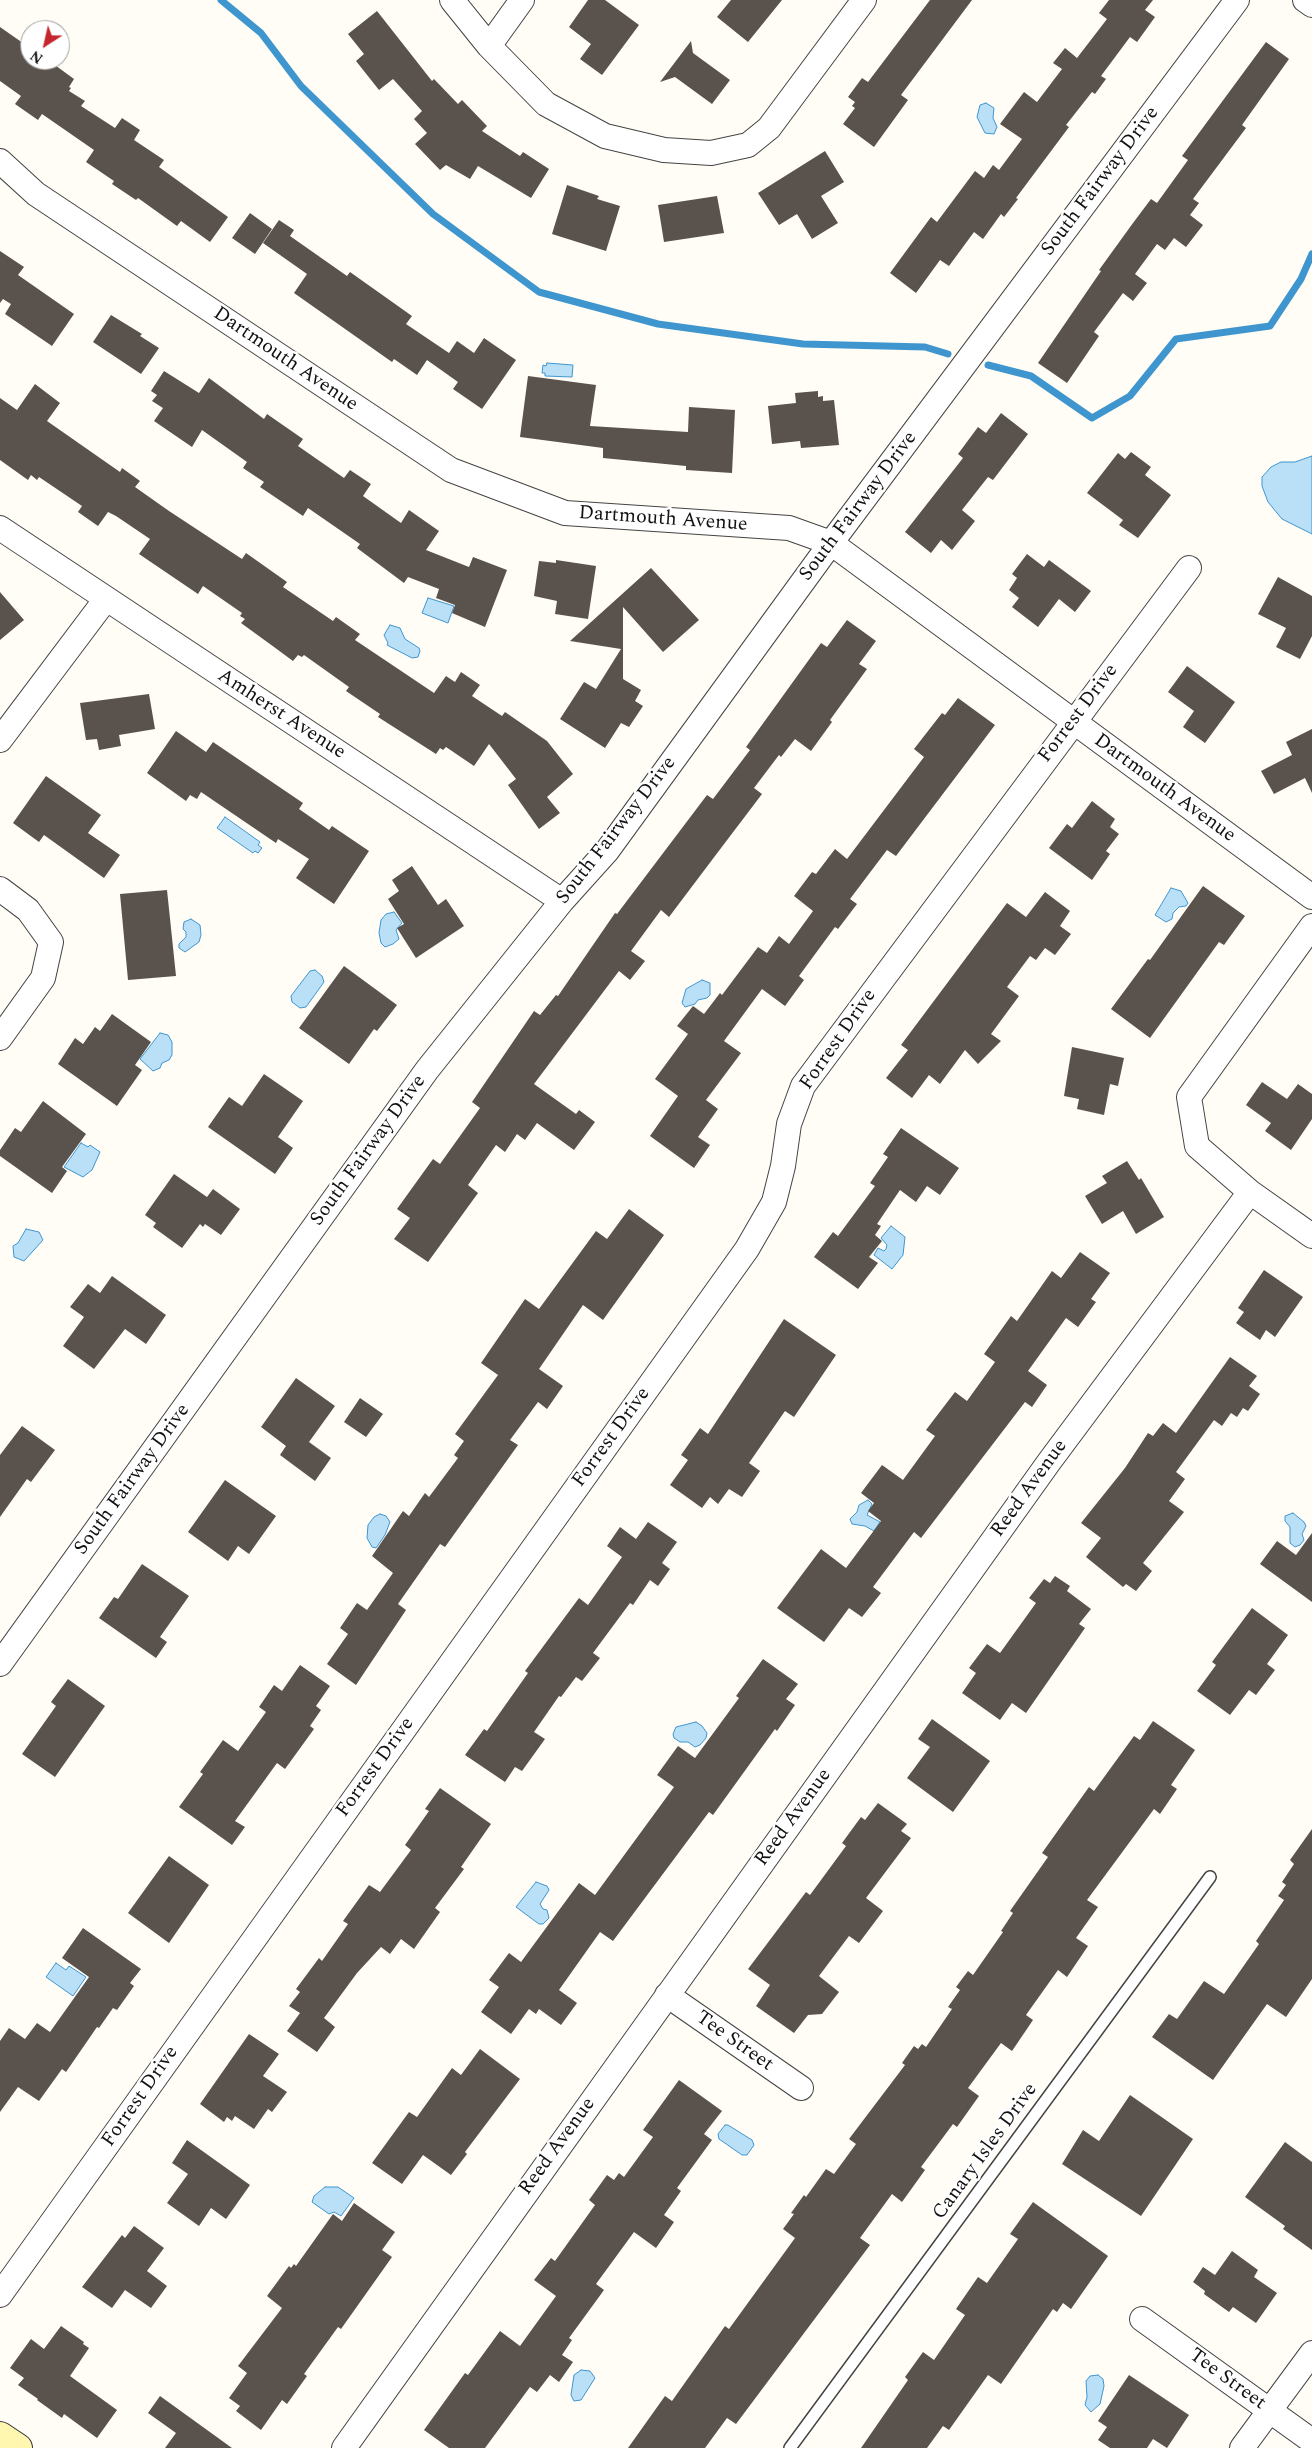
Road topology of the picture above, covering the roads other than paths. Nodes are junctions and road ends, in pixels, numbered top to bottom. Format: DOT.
graph roads {
  1 [pos="452,0"];
  2 [pos="522,0"];
  3 [pos="864,0"];
  4 [pos="1237,0"];
  5 [pos="1305,0"];
  6 [pos="1312,5"];
  7 [pos="489,46"];
  8 [pos="0,160"];
  9 [pos="0,528"];
  10 [pos="831,543"];
  11 [pos="1189,568"];
  12 [pos="106,599"];
  13 [pos="1073,723"];
  14 [pos="0,740"];
  15 [pos="0,889"];
  16 [pos="1312,897"];
  17 [pos="562,901"];
  18 [pos="1312,926"];
  19 [pos="0,1038"];
  20 [pos="1250,1192"];
  21 [pos="1312,1236"];
  22 [pos="0,1664"];
  23 [pos="1210,1878"];
  24 [pos="667,1995"];
  25 [pos="801,2088"];
  26 [pos="0,2295"];
  27 [pos="1142,2319"];
  28 [pos="1312,2353"];
  29 [pos="1270,2411"];
  30 [pos="0,2436"];
  31 [pos="1312,2441"];
  32 [pos="18,2448"];
  33 [pos="344,2448"];
  34 [pos="790,2448"];
  35 [pos="1242,2448"];
  1 -- 7 [label="street"];
  2 -- 7 [label="street"];
  3 -- 7 [label="street"];
  4 -- 10 [label="street, South Fairway Drive"];
  5 -- 6 [label="street"];
  8 -- 10 [label="street, Dartmouth Avenue"];
  9 -- 12 [label="street, Amherst Avenue"];
  10 -- 13 [label="street, Dartmouth Avenue"];
  10 -- 17 [label="street, South Fairway Drive"];
  11 -- 13 [label="street, Forrest Drive"];
  12 -- 14 [label="street"];
  12 -- 17 [label="street, Amherst Avenue"];
  13 -- 16 [label="street, Dartmouth Avenue"];
  13 -- 26 [label="street, Forrest Drive"];
  15 -- 19 [label="street"];
  17 -- 22 [label="street, South Fairway Drive"];
  18 -- 20 [label="street"];
  20 -- 21 [label="street"];
  20 -- 24 [label="street, Reed Avenue"];
  23 -- 34 [label="lane, Canary Isles Drive"];
  24 -- 25 [label="street, Tee Street"];
  24 -- 33 [label="street, Reed Avenue"];
  27 -- 29 [label="street, Tee Street"];
  28 -- 29 [label="street"];
  29 -- 31 [label="street, Tee Street"];
  29 -- 35 [label="street"];
  30 -- 32 [label="street"];
}
